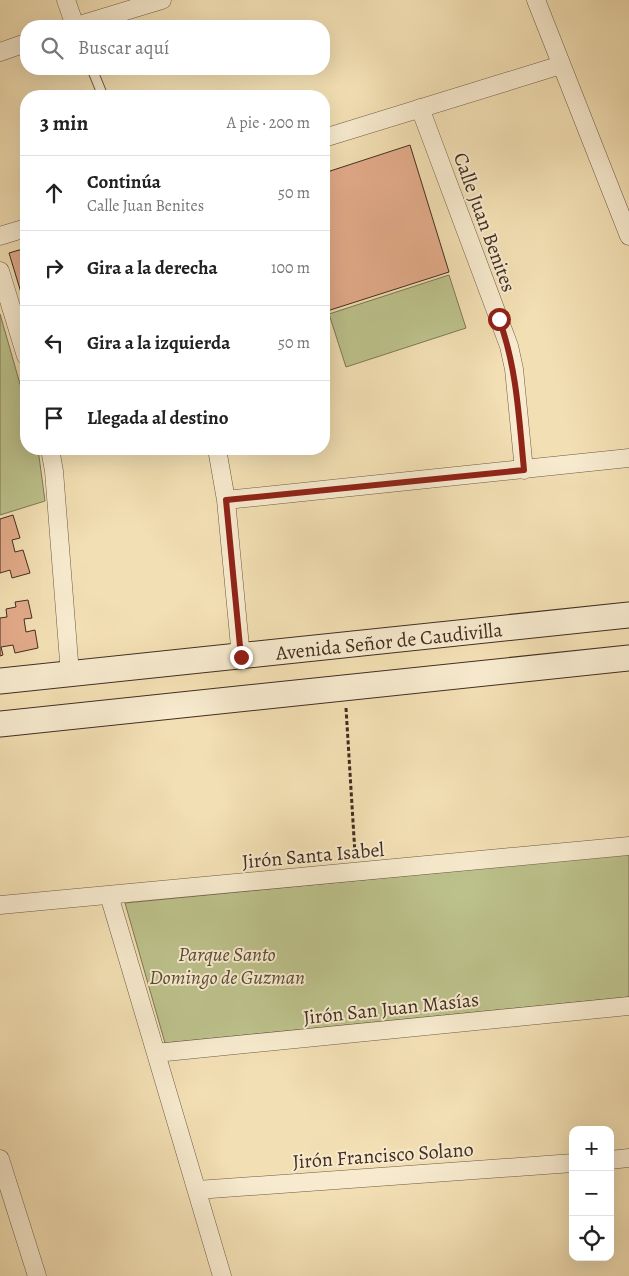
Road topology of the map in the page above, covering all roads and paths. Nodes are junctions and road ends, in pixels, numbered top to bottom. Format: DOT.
graph roads {
  1 [pos="66,0"];
  2 [pos="162,0"];
  3 [pos="536,0"];
  4 [pos="74,20"];
  5 [pos="96,20"];
  6 [pos="20,45"];
  7 [pos="0,52"];
  8 [pos="560,65"];
  9 [pos="94,75"];
  10 [pos="101,90"];
  11 [pos="420,108"];
  12 [pos="330,136"];
  13 [pos="20,230"];
  14 [pos="0,236"];
  15 [pos="629,236"];
  16 [pos="0,271"];
  17 [pos="20,336"];
  18 [pos="51,455"];
  19 [pos="218,455"];
  20 [pos="629,458"];
  21 [pos="524,470"];
  22 [pos="226,500"];
  23 [pos="629,616"];
  24 [pos="241,657"];
  25 [pos="629,658"];
  26 [pos="70,674"];
  27 [pos="0,682"];
  28 [pos="344,688"];
  29 [pos="0,724"];
  30 [pos="629,846"];
  31 [pos="357,872"];
  32 [pos="109,895"];
  33 [pos="0,905"];
  34 [pos="629,1006"];
  35 [pos="156,1053"];
  36 [pos="629,1158"];
  37 [pos="0,1159"];
  38 [pos="614,1160"];
  39 [pos="569,1162"];
  40 [pos="197,1190"];
  41 [pos="37,1276"];
  42 [pos="222,1276"];
  1 -- 4 [label="street"];
  2 -- 5 [label="street"];
  3 -- 8 [label="street"];
  6 -- 7 [label="street"];
  8 -- 11 [label="street"];
  8 -- 15 [label="street"];
  9 -- 10 [label="lane"];
  11 -- 12 [label="street"];
  11 -- 21 [label="street, Calle Juan Benites"];
  13 -- 14 [label="street"];
  16 -- 17 [label="street"];
  18 -- 26 [label="street"];
  19 -- 22 [label="street"];
  20 -- 21 [label="street"];
  21 -- 22 [label="street"];
  22 -- 24 [label="street"];
  23 -- 24 [label="main road, Avenida Señor de Caudivilla"];
  24 -- 26 [label="main road, Avenida Señor de Caudivilla"];
  25 -- 28 [label="main road, Avenida Señor de Caudivilla"];
  26 -- 27 [label="main road, Avenida Señor de Caudivilla"];
  28 -- 29 [label="main road, Avenida Señor de Caudivilla"];
  28 -- 31 [label="path"];
  30 -- 31 [label="street, Jirón Santa Isabel"];
  31 -- 32 [label="street, Jirón Santa Isabel"];
  32 -- 33 [label="street, Jirón Santa Isabel"];
  32 -- 35 [label="street"];
  34 -- 35 [label="street, Jirón San Juan Masías"];
  35 -- 40 [label="street"];
  36 -- 38 [label="street"];
  37 -- 41 [label="street"];
  39 -- 40 [label="street, Jirón Francisco Solano"];
  40 -- 42 [label="street"];
}
